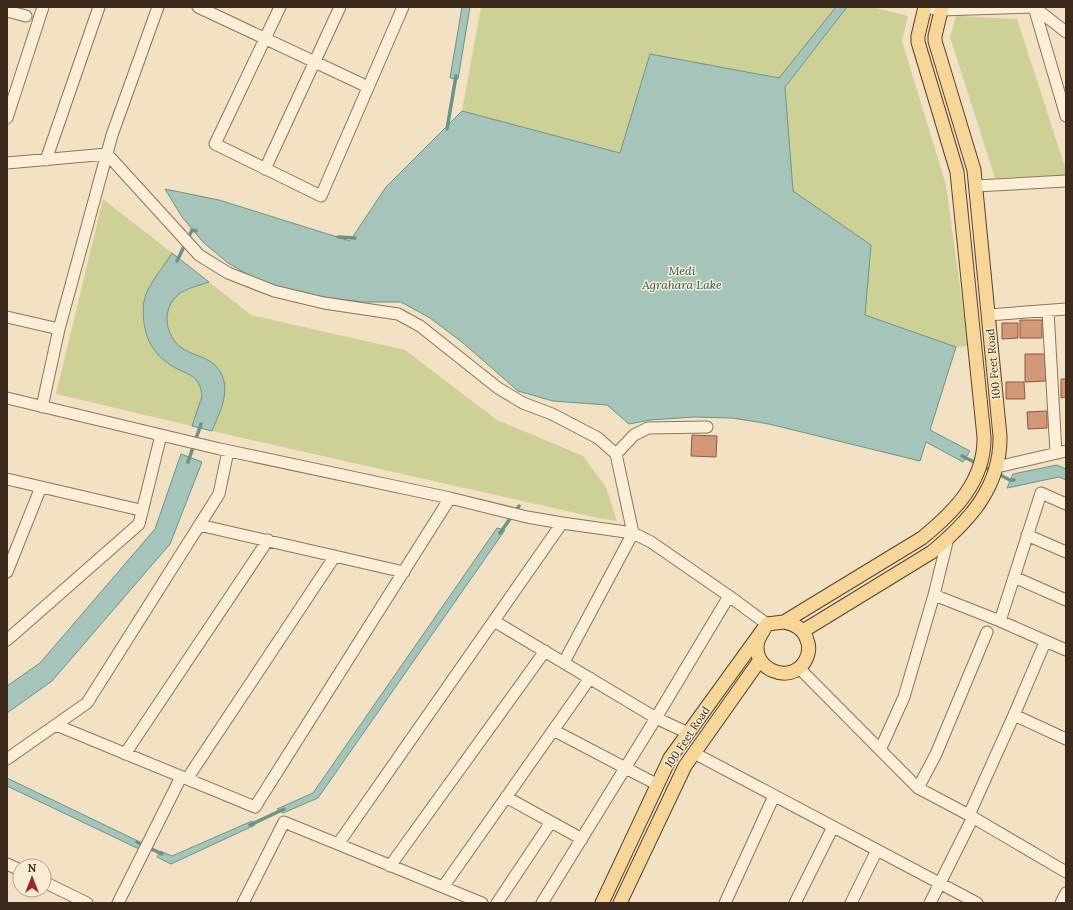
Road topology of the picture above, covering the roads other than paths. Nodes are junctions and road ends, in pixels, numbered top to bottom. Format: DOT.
graph roads {
  1 [pos="43,7"];
  2 [pos="99,7"];
  3 [pos="158,7"];
  4 [pos="198,7"];
  5 [pos="280,7"];
  6 [pos="340,7"];
  7 [pos="403,7"];
  8 [pos="925,7"];
  9 [pos="1034,7"];
  10 [pos="941,9"];
  11 [pos="7,11"];
  12 [pos="221,12"];
  13 [pos="26,16"];
  14 [pos="1066,32"];
  15 [pos="265,39"];
  16 [pos="314,62"];
  17 [pos="368,87"];
  18 [pos="1066,116"];
  19 [pos="7,118"];
  20 [pos="106,154"];
  21 [pos="46,160"];
  22 [pos="7,163"];
  23 [pos="265,169"];
  24 [pos="1066,180"];
  25 [pos="976,186"];
  26 [pos="1066,309"];
  27 [pos="1048,311"];
  28 [pos="988,315"];
  29 [pos="7,317"];
  30 [pos="58,329"];
  31 [pos="7,398"];
  32 [pos="42,407"];
  33 [pos="707,427"];
  34 [pos="161,435"];
  35 [pos="224,450"];
  36 [pos="1061,452"];
  37 [pos="616,454"];
  38 [pos="997,467"];
  39 [pos="7,479"];
  40 [pos="41,487"];
  41 [pos="450,498"];
  42 [pos="1066,504"];
  43 [pos="136,509"];
  44 [pos="562,524"];
  45 [pos="199,525"];
  46 [pos="633,533"];
  47 [pos="1027,535"];
  48 [pos="948,538"];
  49 [pos="268,540"];
  50 [pos="1066,552"];
  51 [pos="335,556"];
  52 [pos="7,572"];
  53 [pos="404,572"];
  54 [pos="1014,577"];
  55 [pos="934,595"];
  56 [pos="729,596"];
  57 [pos="1066,600"];
  58 [pos="494,621"];
  59 [pos="1000,621"];
  60 [pos="784,622"];
  61 [pos="767,624"];
  62 [pos="803,631"];
  63 [pos="987,632"];
  64 [pos="7,640"];
  65 [pos="1043,647"];
  66 [pos="1066,650"];
  67 [pos="545,651"];
  68 [pos="760,660"];
  69 [pos="564,662"];
  70 [pos="799,668"];
  71 [pos="590,678"];
  72 [pos="1014,715"];
  73 [pos="656,718"];
  74 [pos="56,725"];
  75 [pos="553,730"];
  76 [pos="688,733"];
  77 [pos="1066,739"];
  78 [pos="880,750"];
  79 [pos="694,753"];
  80 [pos="125,754"];
  81 [pos="7,759"];
  82 [pos="626,768"];
  83 [pos="184,778"];
  84 [pos="658,784"];
  85 [pos="918,788"];
  86 [pos="774,796"];
  87 [pos="506,797"];
  88 [pos="971,816"];
  89 [pos="551,822"];
  90 [pos="833,827"];
  91 [pos="582,839"];
  92 [pos="338,844"];
  93 [pos="877,850"];
  94 [pos="390,866"];
  95 [pos="1066,872"];
  96 [pos="940,883"];
  97 [pos="52,886"];
  98 [pos="443,887"];
  99 [pos="1066,893"];
  100 [pos="87,903"];
  101 [pos="118,903"];
  102 [pos="243,903"];
  103 [pos="482,903"];
  104 [pos="497,903"];
  105 [pos="542,903"];
  106 [pos="602,903"];
  107 [pos="620,903"];
  108 [pos="724,903"];
  109 [pos="795,903"];
  110 [pos="851,903"];
  111 [pos="930,903"];
  112 [pos="977,903"];
  113 [pos="1061,903"];
  1 -- 19 [label="street"];
  2 -- 21 [label="street"];
  3 -- 20 [label="street"];
  4 -- 12 [label="street"];
  5 -- 15 [label="street"];
  6 -- 16 [label="street"];
  7 -- 17 [label="street"];
  8 -- 10 [label="street"];
  8 -- 60 [label="main road, 100 Feet Road"];
  9 -- 10 [label="street"];
  9 -- 14 [label="street"];
  9 -- 18 [label="street"];
  10 -- 25 [label="main road, 100 Feet Road"];
  11 -- 13 [label="street"];
  12 -- 15 [label="street"];
  15 -- 16 [label="street"];
  15 -- 23 [label="street"];
  16 -- 17 [label="street"];
  16 -- 23 [label="street"];
  17 -- 23 [label="street"];
  20 -- 21 [label="street"];
  20 -- 30 [label="street"];
  20 -- 37 [label="street"];
  21 -- 22 [label="street"];
  24 -- 25 [label="street"];
  25 -- 28 [label="main road, 100 Feet Road"];
  26 -- 27 [label="street"];
  27 -- 28 [label="street"];
  27 -- 36 [label="street"];
  28 -- 38 [label="main road, 100 Feet Road"];
  29 -- 30 [label="street"];
  30 -- 32 [label="street"];
  31 -- 32 [label="street"];
  32 -- 34 [label="street"];
  33 -- 37 [label="street"];
  34 -- 35 [label="street"];
  34 -- 64 [label="street"];
  35 -- 41 [label="street"];
  35 -- 45 [label="street"];
  36 -- 38 [label="street"];
  37 -- 46 [label="street"];
  38 -- 48 [label="main road, 100 Feet Road"];
  39 -- 40 [label="street"];
  40 -- 43 [label="street"];
  40 -- 52 [label="street"];
  41 -- 44 [label="street"];
  41 -- 53 [label="street"];
  42 -- 47 [label="street"];
  44 -- 46 [label="street"];
  44 -- 58 [label="street"];
  45 -- 49 [label="street"];
  45 -- 74 [label="street"];
  46 -- 56 [label="street"];
  46 -- 69 [label="street"];
  47 -- 50 [label="street"];
  47 -- 54 [label="street"];
  48 -- 55 [label="street"];
  48 -- 62 [label="main road, 100 Feet Road"];
  49 -- 51 [label="street"];
  49 -- 80 [label="street"];
  51 -- 53 [label="street"];
  51 -- 83 [label="street"];
  53 -- 83 [label="street"];
  54 -- 57 [label="street"];
  54 -- 59 [label="street"];
  55 -- 59 [label="street"];
  55 -- 78 [label="street"];
  56 -- 61 [label="street"];
  56 -- 73 [label="street"];
  58 -- 67 [label="street"];
  58 -- 92 [label="street"];
  59 -- 66 [label="street"];
  60 -- 61 [label="main road"];
  60 -- 62 [label="main road"];
  61 -- 68 [label="main road"];
  61 -- 76 [label="main road, 100 Feet Road"];
  62 -- 70 [label="main road"];
  63 -- 85 [label="street"];
  65 -- 72 [label="street"];
  67 -- 69 [label="street"];
  67 -- 94 [label="street"];
  68 -- 70 [label="main road"];
  68 -- 79 [label="main road, 100 Feet Road"];
  69 -- 71 [label="street"];
  70 -- 78 [label="street"];
  71 -- 73 [label="street"];
  71 -- 75 [label="street"];
  72 -- 77 [label="street"];
  72 -- 88 [label="street"];
  73 -- 76 [label="street"];
  73 -- 82 [label="street"];
  74 -- 80 [label="street"];
  74 -- 81 [label="street"];
  75 -- 82 [label="street"];
  75 -- 87 [label="street"];
  76 -- 84 [label="main road, 100 Feet Road"];
  78 -- 85 [label="street"];
  79 -- 86 [label="street"];
  79 -- 107 [label="main road, 100 Feet Road"];
  80 -- 83 [label="street"];
  82 -- 84 [label="street"];
  82 -- 91 [label="street"];
  83 -- 101 [label="street"];
  84 -- 106 [label="main road, 100 Feet Road"];
  85 -- 88 [label="street"];
  86 -- 90 [label="street"];
  86 -- 108 [label="street"];
  87 -- 89 [label="street"];
  87 -- 98 [label="street"];
  88 -- 95 [label="street"];
  88 -- 96 [label="street"];
  89 -- 91 [label="street"];
  89 -- 104 [label="street"];
  90 -- 93 [label="street"];
  90 -- 109 [label="street"];
  91 -- 105 [label="street"];
  92 -- 94 [label="street"];
  92 -- 102 [label="street"];
  93 -- 96 [label="street"];
  93 -- 110 [label="street"];
  94 -- 98 [label="street"];
  96 -- 111 [label="street"];
  96 -- 112 [label="street"];
  97 -- 100 [label="street"];
  98 -- 103 [label="street"];
  99 -- 113 [label="street"];
}
